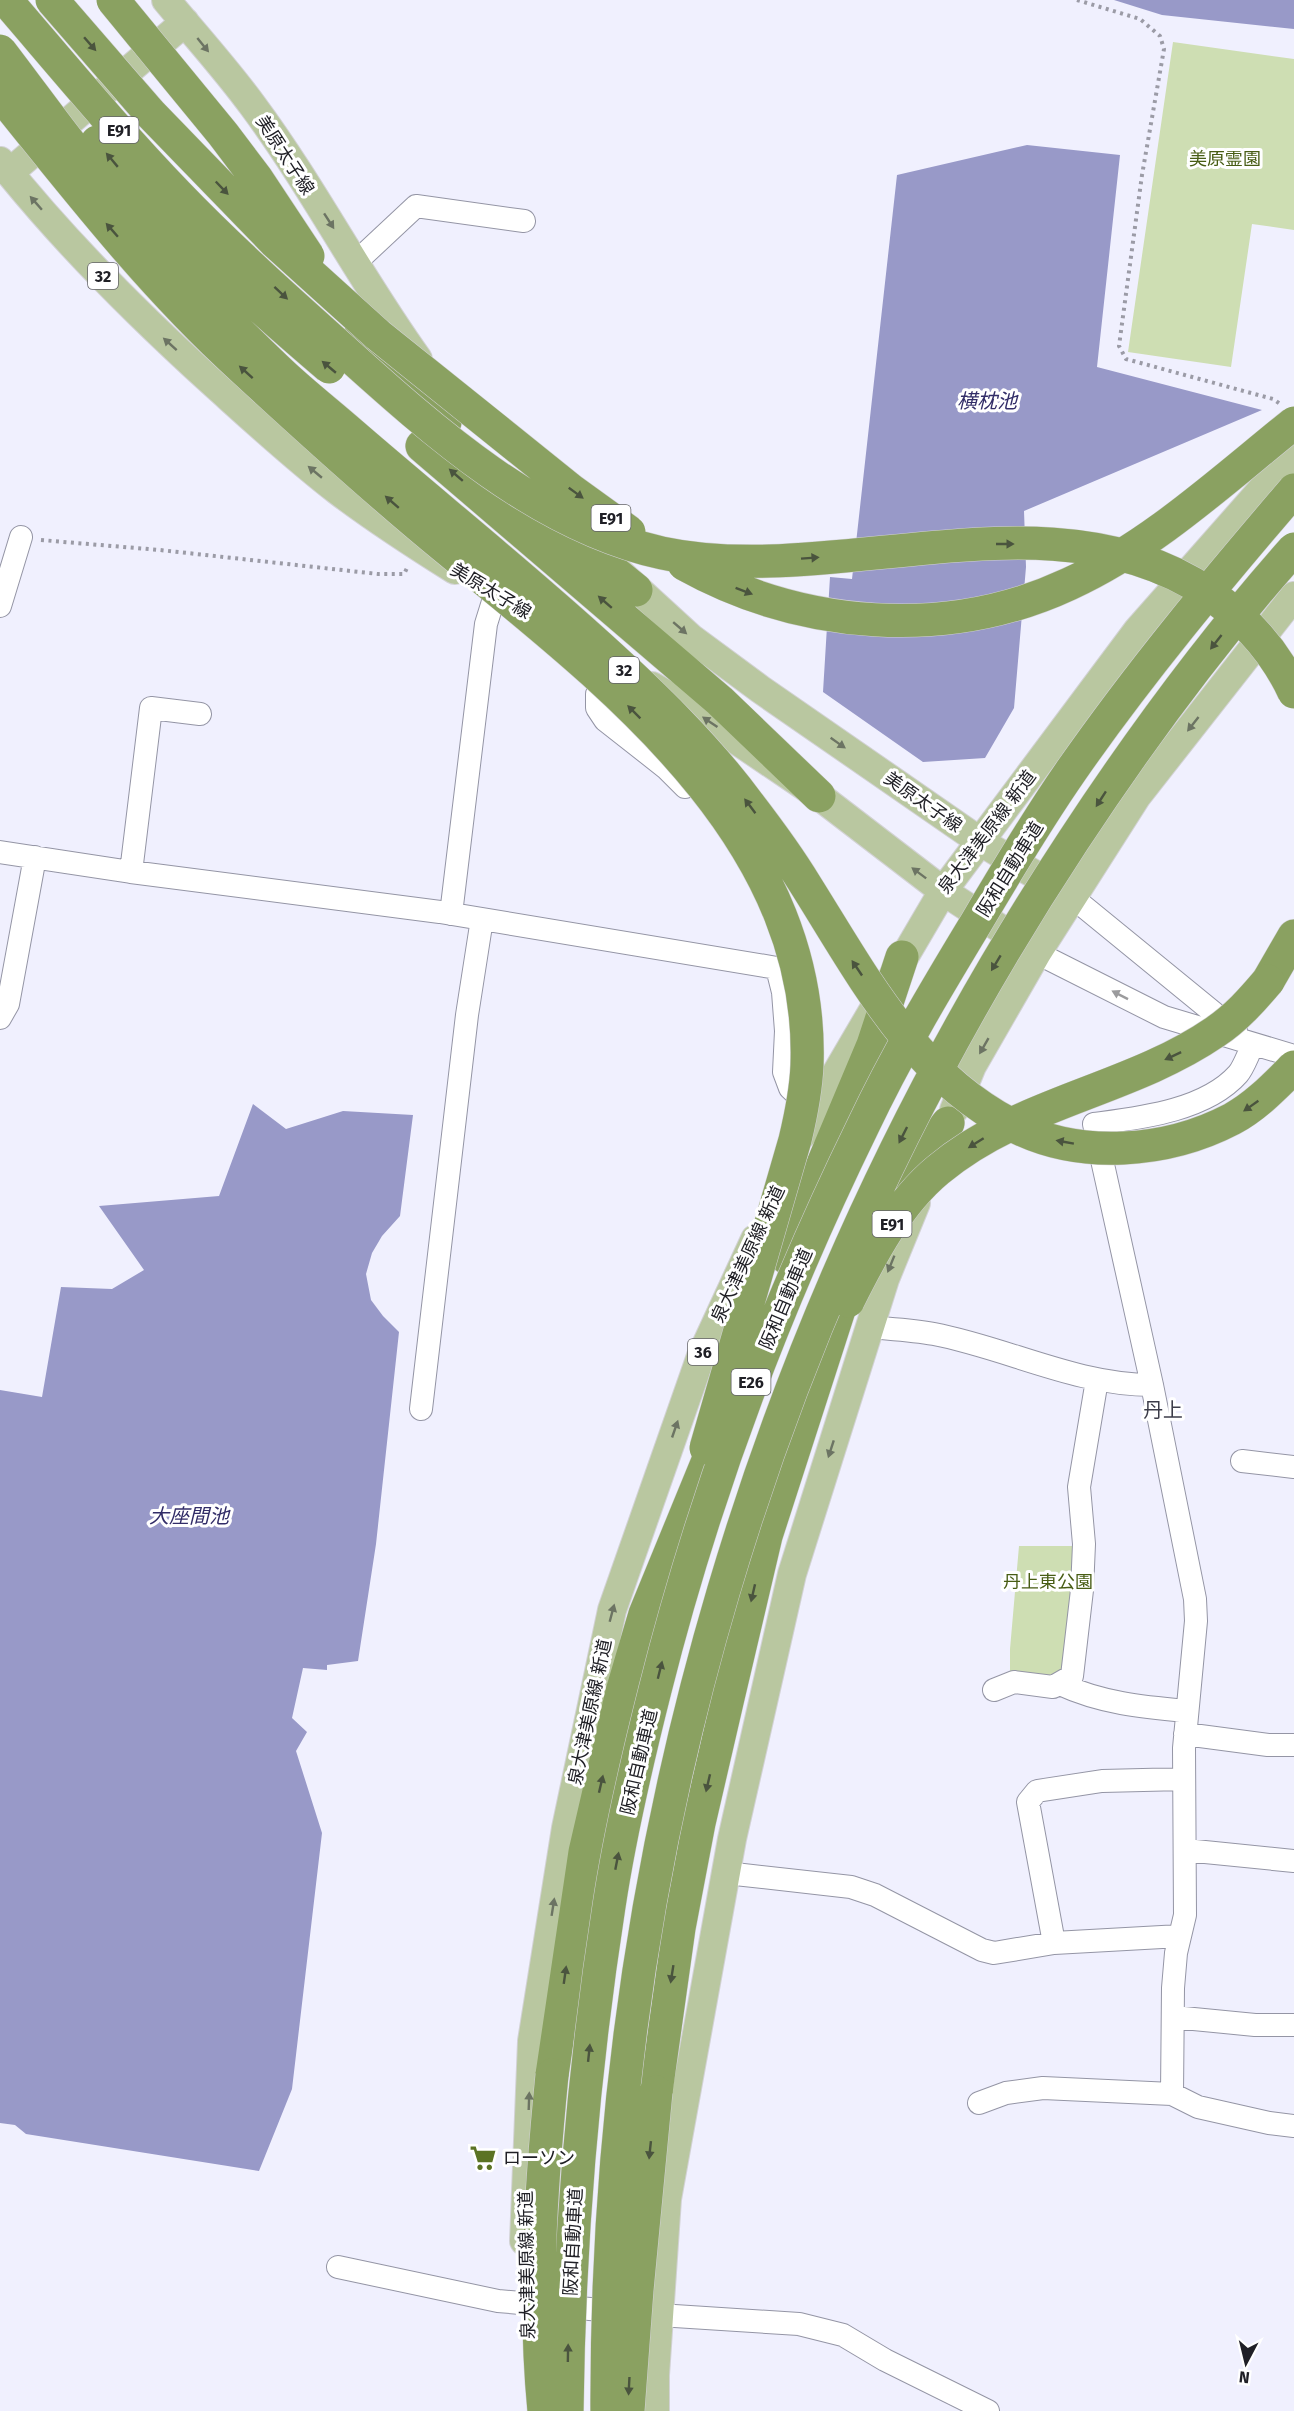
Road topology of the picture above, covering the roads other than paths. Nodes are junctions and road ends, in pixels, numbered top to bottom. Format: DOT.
graph roads {
  1 [pos="6,0"];
  2 [pos="52,0"];
  3 [pos="113,0"];
  4 [pos="166,0"];
  5 [pos="184,22"];
  6 [pos="0,28"];
  7 [pos="0,51"];
  8 [pos="0,94"];
  9 [pos="5,167"];
  10 [pos="524,221"];
  11 [pos="355,263"];
  12 [pos="1291,416"];
  13 [pos="1294,453"];
  14 [pos="1294,490"];
  15 [pos="21,537"];
  16 [pos="1294,549"];
  17 [pos="636,590"];
  18 [pos="495,595"];
  19 [pos="1294,596"];
  20 [pos="0,606"];
  21 [pos="615,664"];
  22 [pos="1294,692"];
  23 [pos="200,714"];
  24 [pos="819,796"];
  25 [pos="981,842"];
  26 [pos="0,852"];
  27 [pos="35,858"];
  28 [pos="131,872"];
  29 [pos="943,891"];
  30 [pos="1072,897"];
  31 [pos="451,914"];
  32 [pos="482,919"];
  33 [pos="1294,936"];
  34 [pos="1037,953"];
  35 [pos="902,957"];
  36 [pos="777,968"];
  37 [pos="0,1018"];
  38 [pos="1253,1045"];
  39 [pos="1294,1056"];
  40 [pos="1294,1067"];
  41 [pos="814,1111"];
  42 [pos="948,1123"];
  43 [pos="870,1327"];
  44 [pos="1097,1380"];
  45 [pos="1152,1385"];
  46 [pos="421,1408"];
  47 [pos="1242,1461"];
  48 [pos="1294,1467"];
  49 [pos="670,1631"];
  50 [pos="708,1639"];
  51 [pos="1060,1684"];
  52 [pos="993,1690"];
  53 [pos="1186,1711"];
  54 [pos="1185,1734"];
  55 [pos="1294,1745"];
  56 [pos="1184,1779"];
  57 [pos="1185,1850"];
  58 [pos="1294,1861"];
  59 [pos="726,1873"];
  60 [pos="1180,1936"];
  61 [pos="1054,1943"];
  62 [pos="1173,2017"];
  63 [pos="1294,2025"];
  64 [pos="1172,2094"];
  65 [pos="979,2103"];
  66 [pos="1294,2126"];
  67 [pos="338,2267"];
  68 [pos="526,2302"];
  69 [pos="659,2315"];
  70 [pos="530,2411"];
  71 [pos="544,2411"];
  72 [pos="567,2411"];
  73 [pos="607,2411"];
  74 [pos="628,2411"];
  75 [pos="655,2411"];
  76 [pos="988,2411"];
  1 -- 22 [label="highway, E91, one-way, bridge"];
  2 -- 12 [label="highway, E91, one-way, bridge"];
  3 -- 17 [label="highway, bridge"];
  4 -- 5 [label="main road, 美原太子線"];
  5 -- 9 [label="main road"];
  5 -- 11 [label="main road, 美原太子線, one-way"];
  24 -- 6 [label="highway, one-way, bridge"];
  40 -- 7 [label="highway, E91, one-way, bridge"];
  49 -- 8 [label="highway, one-way, bridge"];
  18 -- 9 [label="main road, 美原太子線 / 32, one-way"];
  10 -- 11 [label="street"];
  11 -- 17 [label="main road, 美原太子線"];
  13 -- 25 [label="main road, 泉大津美原線 新道 / 36"];
  14 -- 49 [label="highway, 阪和自動車道 / E26, bridge"];
  15 -- 20 [label="street"];
  16 -- 50 [label="highway, 阪和自動車道 / E26, one-way, bridge"];
  17 -- 25 [label="main road, 美原太子線, one-way"];
  18 -- 21 [label="main road, 美原太子線 / 32"];
  18 -- 31 [label="street"];
  19 -- 30 [label="main road, one-way"];
  24 -- 21 [label="main road, 美原太子線 / 32, one-way"];
  21 -- 36 [label="street"];
  23 -- 28 [label="street"];
  29 -- 24 [label="main road, 美原太子線 / 32, one-way"];
  25 -- 29 [label="main road, 泉大津美原線 新道 / 36"];
  25 -- 30 [label="main road, 美原太子線"];
  26 -- 27 [label="street"];
  27 -- 28 [label="street"];
  27 -- 37 [label="street"];
  28 -- 31 [label="street"];
  29 -- 34 [label="main road, 美原太子線 / 32"];
  29 -- 35 [label="main road, 泉大津美原線 新道 / 36"];
  30 -- 34 [label="main road"];
  30 -- 38 [label="street"];
  31 -- 32 [label="street"];
  32 -- 36 [label="street"];
  32 -- 46 [label="street"];
  33 -- 50 [label="highway, E91, one-way, bridge"];
  38 -- 34 [label="street, one-way"];
  34 -- 42 [label="main road, one-way"];
  35 -- 41 [label="main road, 泉大津美原線 新道 / 36"];
  71 -- 35 [label="highway, one-way, bridge"];
  36 -- 41 [label="street"];
  38 -- 39 [label="street"];
  38 -- 45 [label="street"];
  68 -- 41 [label="main road, 泉大津美原線 新道 / 36, one-way"];
  42 -- 43 [label="main road, one-way"];
  42 -- 74 [label="highway, one-way, bridge"];
  43 -- 44 [label="street"];
  43 -- 59 [label="main road, one-way"];
  44 -- 45 [label="street"];
  44 -- 51 [label="street"];
  45 -- 53 [label="street"];
  47 -- 48 [label="street"];
  72 -- 49 [label="highway, 阪和自動車道 / E26, one-way, bridge"];
  50 -- 73 [label="highway, 阪和自動車道 / E26, bridge"];
  51 -- 52 [label="street"];
  51 -- 53 [label="street"];
  53 -- 54 [label="street"];
  54 -- 55 [label="street"];
  54 -- 56 [label="street"];
  56 -- 57 [label="street"];
  56 -- 61 [label="street"];
  57 -- 58 [label="street"];
  57 -- 60 [label="street"];
  59 -- 61 [label="street"];
  59 -- 69 [label="main road"];
  60 -- 61 [label="street"];
  60 -- 62 [label="street"];
  62 -- 63 [label="street"];
  62 -- 64 [label="street"];
  64 -- 65 [label="street"];
  64 -- 66 [label="street"];
  67 -- 68 [label="street"];
  68 -- 69 [label="street"];
  68 -- 70 [label="main road, 泉大津美原線 新道 / 36"];
  69 -- 75 [label="main road"];
  69 -- 76 [label="street"];
}
